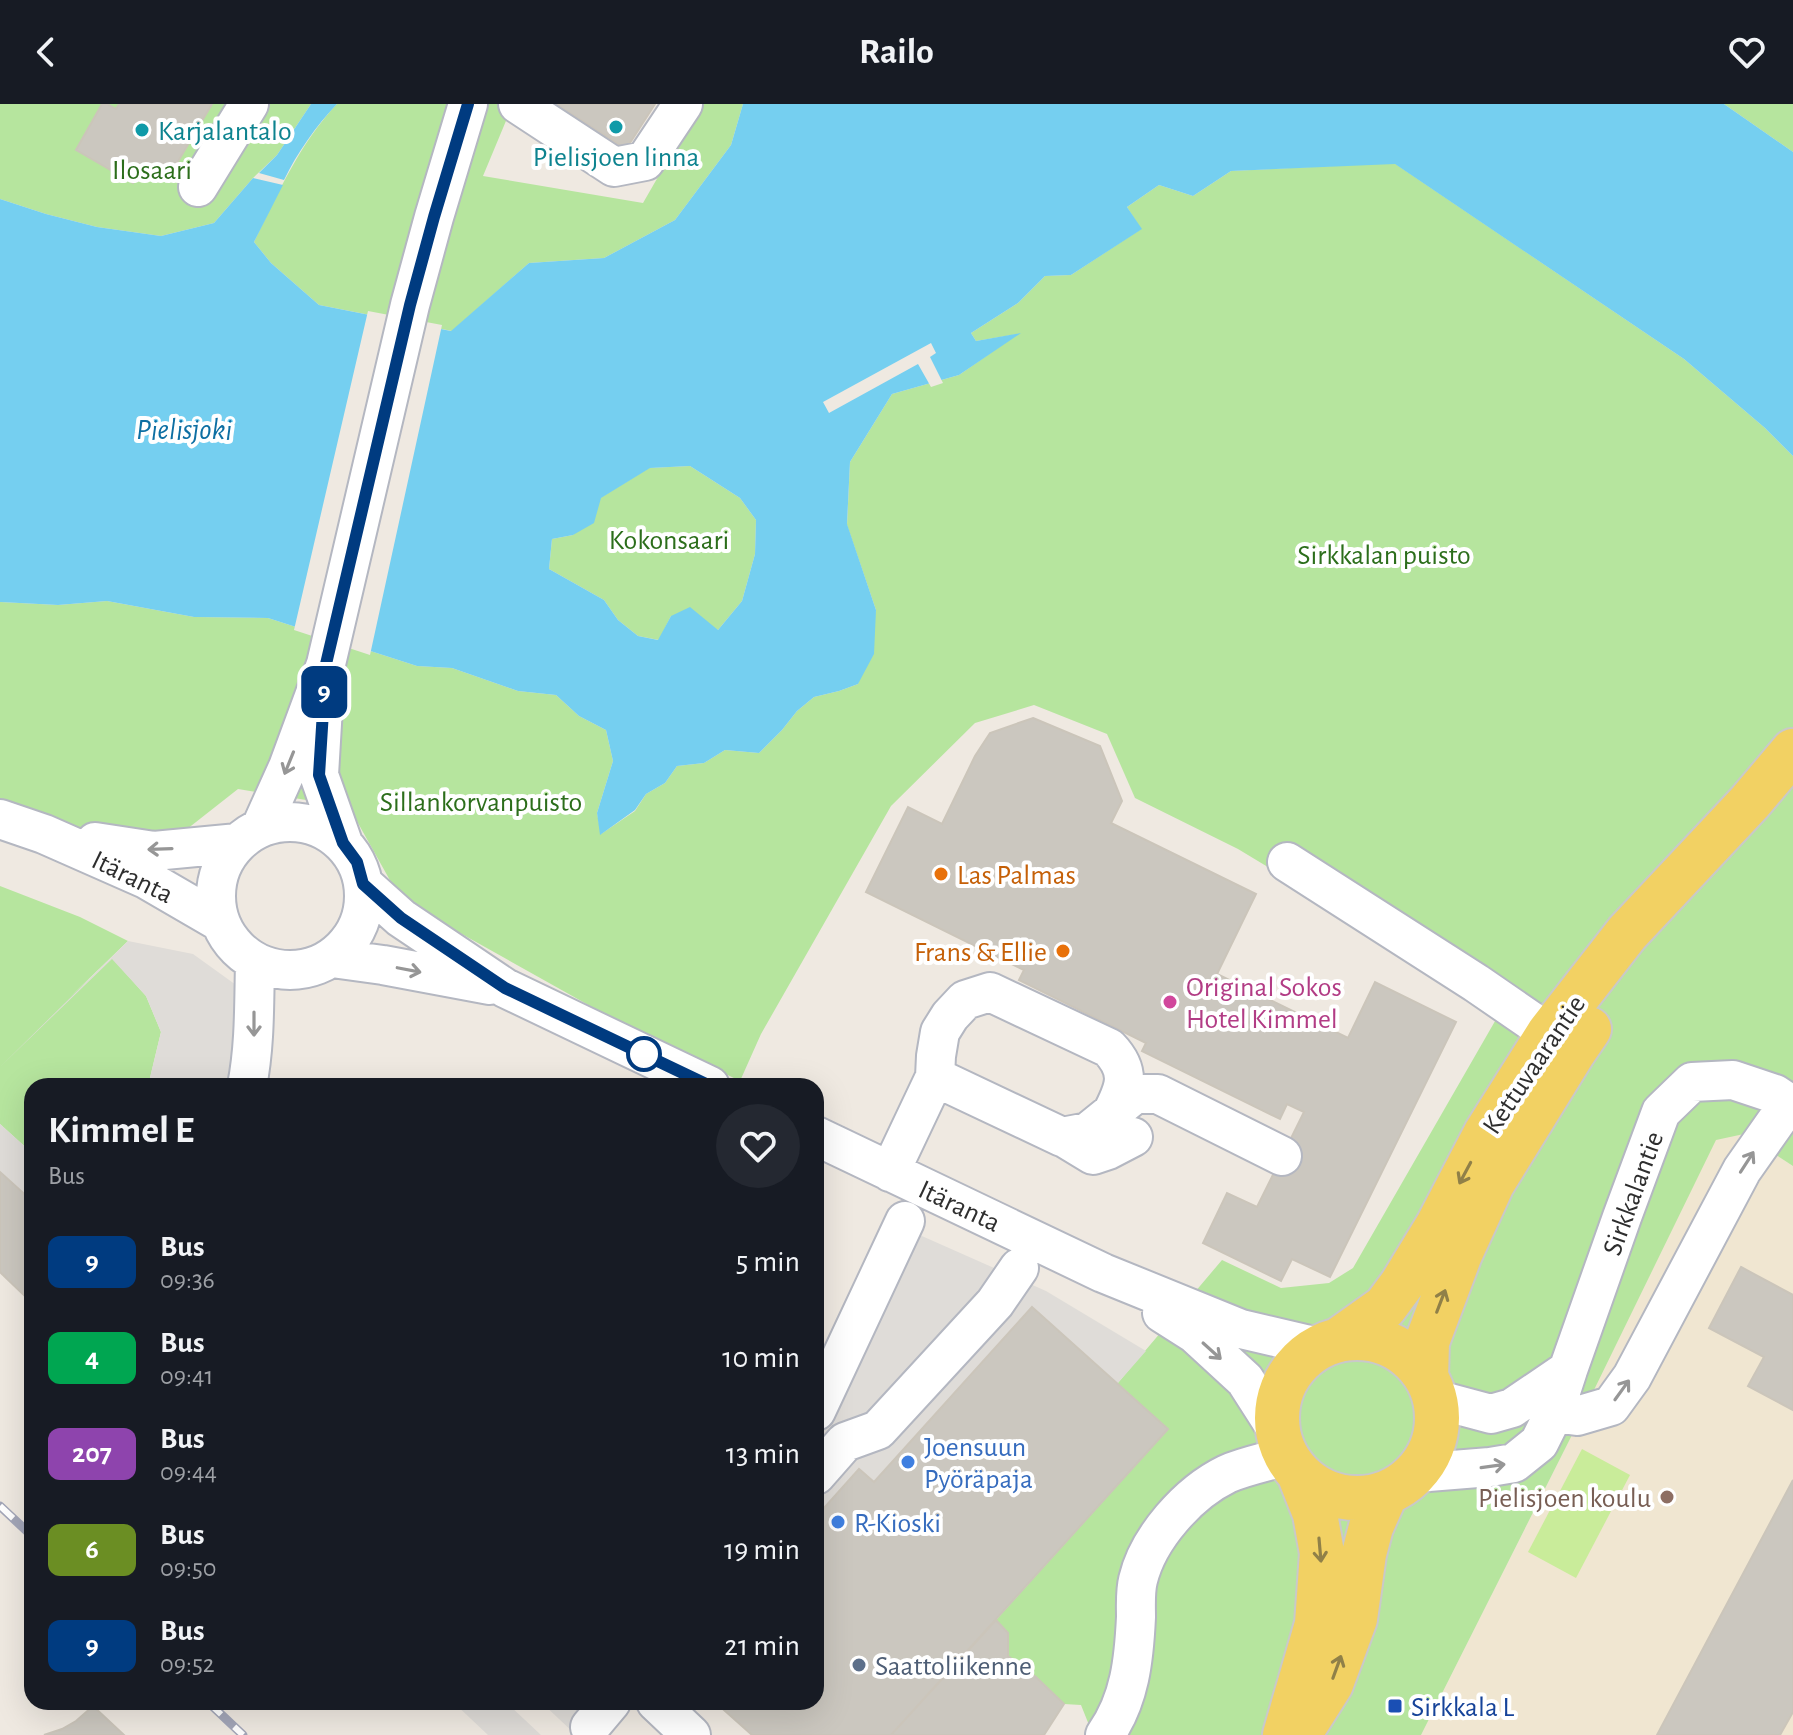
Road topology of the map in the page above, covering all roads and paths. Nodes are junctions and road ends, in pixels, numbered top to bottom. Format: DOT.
graph roads {
  1 [pos="249,104"];
  2 [pos="468,104"];
  3 [pos="518,104"];
  4 [pos="683,104"];
  5 [pos="198,187"];
  6 [pos="326,664"];
  7 [pos="1793,751"];
  8 [pos="0,819"];
  9 [pos="44,834"];
  10 [pos="249,835"];
  11 [pos="343,843"];
  12 [pos="1287,862"];
  13 [pos="363,884"];
  14 [pos="220,922"];
  15 [pos="332,958"];
  16 [pos="255,962"];
  17 [pos="505,988"];
  18 [pos="1561,1042"];
  19 [pos="935,1077"];
  20 [pos="248,1078"];
  21 [pos="693,1078"];
  22 [pos="1791,1105"];
  23 [pos="1122,1126"];
  24 [pos="824,1140"];
  25 [pos="1282,1156"];
  26 [pos="890,1172"];
  27 [pos="905,1221"];
  28 [pos="1019,1268"];
  29 [pos="1103,1273"];
  30 [pos="1329,1343"];
  31 [pos="1568,1370"];
  32 [pos="1430,1388"];
  33 [pos="824,1394"];
  34 [pos="1554,1413"];
  35 [pos="1288,1454"];
  36 [pos="824,1466"];
  37 [pos="1401,1483"];
  38 [pos="664,1710"];
  39 [pos="691,1735"];
  40 [pos="1105,1735"];
  41 [pos="1285,1735"];
  42 [pos="1299,1735"];
  1 -- 5 [label="street"];
  2 -- 6 [label="street"];
  3 -- 4 [label="street"];
  6 -- 10 [label="street, one-way"];
  6 -- 11 [label="street"];
  7 -- 18 [label="main road, Kettuvaarantie"];
  8 -- 9 [label="street, Itäranta"];
  10 -- 9 [label="street, Itäranta, one-way"];
  9 -- 14 [label="street, Itäranta"];
  10 -- 11 [label="street"];
  10 -- 14 [label="street"];
  11 -- 13 [label="street"];
  12 -- 18 [label="street"];
  13 -- 15 [label="street"];
  13 -- 17 [label="street"];
  14 -- 16 [label="street"];
  15 -- 16 [label="street"];
  15 -- 17 [label="street, one-way"];
  16 -- 20 [label="street, one-way"];
  17 -- 21 [label="street"];
  18 -- 30 [label="main road, Kettuvaarantie, one-way"];
  32 -- 18 [label="main road, Kettuvaarantie, one-way"];
  19 -- 23 [label="street"];
  19 -- 23 [label="street"];
  19 -- 26 [label="street"];
  22 -- 31 [label="street, Sirkkalantie"];
  34 -- 22 [label="street, one-way"];
  23 -- 25 [label="street"];
  24 -- 26 [label="street, Itäranta"];
  26 -- 29 [label="street, Itäranta"];
  27 -- 33 [label="street"];
  28 -- 36 [label="street"];
  29 -- 30 [label="street, Itäranta"];
  29 -- 35 [label="street, Itäranta, one-way"];
  30 -- 32 [label="main road"];
  30 -- 35 [label="main road"];
  31 -- 32 [label="street"];
  31 -- 34 [label="street, Sirkkalantie"];
  32 -- 37 [label="main road"];
  37 -- 34 [label="street, Sirkkalantie, one-way"];
  35 -- 37 [label="main road"];
  35 -- 40 [label="street"];
  35 -- 41 [label="main road, one-way"];
  42 -- 37 [label="main road, one-way"];
  38 -- 39 [label="street"];
}
